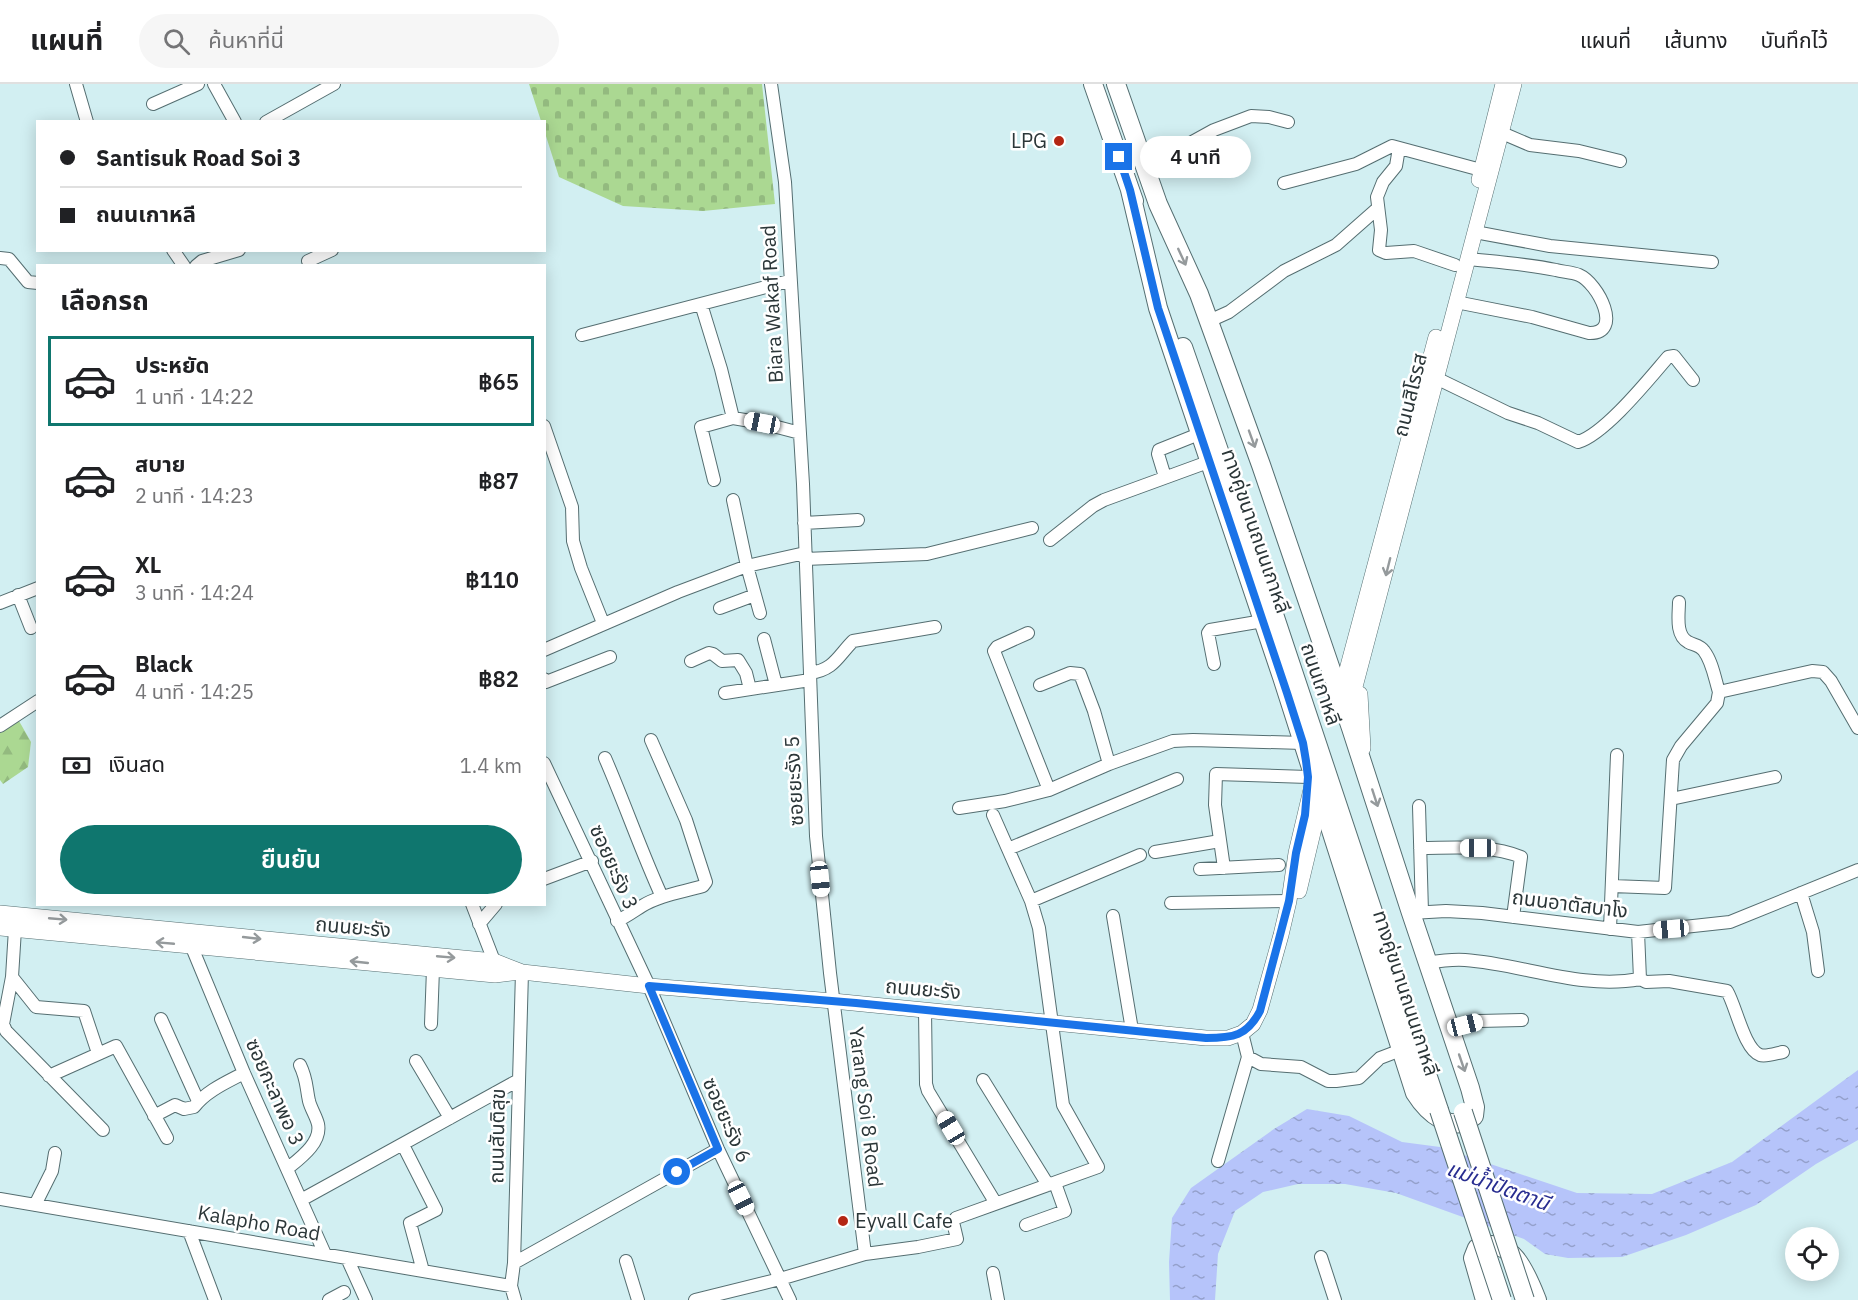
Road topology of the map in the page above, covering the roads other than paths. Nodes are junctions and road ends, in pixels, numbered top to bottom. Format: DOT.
graph roads {
  1 [pos="76,84"];
  2 [pos="198,84"];
  3 [pos="334,84"];
  4 [pos="771,84"];
  5 [pos="1093,84"];
  6 [pos="1114,84"];
  7 [pos="1503,84"];
  8 [pos="1514,84"];
  9 [pos="219,86"];
  10 [pos="153,104"];
  11 [pos="1102,108"];
  12 [pos="86,120"];
  13 [pos="234,120"];
  14 [pos="270,120"];
  15 [pos="1288,122"];
  16 [pos="1502,133"];
  17 [pos="1399,148"];
  18 [pos="1143,159"];
  19 [pos="1620,161"];
  20 [pos="1481,171"];
  21 [pos="1284,183"];
  22 [pos="1130,190"];
  23 [pos="1378,208"];
  24 [pos="1475,232"];
  25 [pos="232,252"];
  26 [pos="326,252"];
  27 [pos="0,258"];
  28 [pos="307,259"];
  29 [pos="1461,262"];
  30 [pos="1713,262"];
  31 [pos="198,264"];
  32 [pos="789,281"];
  33 [pos="36,283"];
  34 [pos="1456,302"];
  35 [pos="701,304"];
  36 [pos="1209,321"];
  37 [pos="582,335"];
  38 [pos="1436,378"];
  39 [pos="1693,380"];
  40 [pos="733,418"];
  41 [pos="546,432"];
  42 [pos="800,433"];
  43 [pos="1199,434"];
  44 [pos="1208,462"];
  45 [pos="1166,477"];
  46 [pos="714,480"];
  47 [pos="733,500"];
  48 [pos="858,520"];
  49 [pos="804,524"];
  50 [pos="1032,528"];
  51 [pos="1050,540"];
  52 [pos="805,556"];
  53 [pos="747,566"];
  54 [pos="36,589"];
  55 [pos="18,595"];
  56 [pos="755,595"];
  57 [pos="1679,602"];
  58 [pos="0,603"];
  59 [pos="720,608"];
  60 [pos="760,613"];
  61 [pos="1263,621"];
  62 [pos="603,623"];
  63 [pos="935,627"];
  64 [pos="31,628"];
  65 [pos="1028,633"];
  66 [pos="764,639"];
  67 [pos="1321,644"];
  68 [pos="1354,644"];
  69 [pos="546,647"];
  70 [pos="610,657"];
  71 [pos="691,661"];
  72 [pos="1214,664"];
  73 [pos="1360,673"];
  74 [pos="810,677"];
  75 [pos="546,682"];
  76 [pos="776,685"];
  77 [pos="1040,685"];
  78 [pos="750,689"];
  79 [pos="1719,692"];
  80 [pos="725,693"];
  81 [pos="1340,696"];
  82 [pos="36,702"];
  83 [pos="1347,717"];
  84 [pos="0,726"];
  85 [pos="1858,728"];
  86 [pos="651,740"];
  87 [pos="1303,743"];
  88 [pos="1617,754"];
  89 [pos="605,758"];
  90 [pos="1109,764"];
  91 [pos="1364,767"];
  92 [pos="1311,777"];
  93 [pos="1775,777"];
  94 [pos="1177,779"];
  95 [pos="549,787"];
  96 [pos="1049,790"];
  97 [pos="1321,799"];
  98 [pos="1671,799"];
  99 [pos="1419,806"];
  100 [pos="959,808"];
  101 [pos="993,815"];
  102 [pos="1220,841"];
  103 [pos="1309,848"];
  104 [pos="1420,848"];
  105 [pos="1008,849"];
  106 [pos="1337,850"];
  107 [pos="1155,852"];
  108 [pos="1140,855"];
  109 [pos="592,861"];
  110 [pos="1279,865"];
  111 [pos="1224,868"];
  112 [pos="1200,870"];
  113 [pos="1858,870"];
  114 [pos="546,878"];
  115 [pos="1612,886"];
  116 [pos="1801,893"];
  117 [pos="662,897"];
  118 [pos="1031,901"];
  119 [pos="1289,901"];
  120 [pos="1171,903"];
  121 [pos="473,906"];
  122 [pos="494,906"];
  123 [pos="0,913"];
  124 [pos="1416,913"];
  125 [pos="1113,916"];
  126 [pos="1513,917"];
  127 [pos="617,921"];
  128 [pos="479,924"];
  129 [pos="8,929"];
  130 [pos="1610,929"];
  131 [pos="1638,932"];
  132 [pos="191,945"];
  133 [pos="318,951"];
  134 [pos="494,961"];
  135 [pos="1427,963"];
  136 [pos="1273,964"];
  137 [pos="433,969"];
  138 [pos="1818,971"];
  139 [pos="522,972"];
  140 [pos="12,978"];
  141 [pos="1640,979"];
  142 [pos="649,986"];
  143 [pos="833,1001"];
  144 [pos="926,1010"];
  145 [pos="160,1019"];
  146 [pos="1522,1020"];
  147 [pos="1053,1022"];
  148 [pos="431,1024"];
  149 [pos="1450,1029"];
  150 [pos="1132,1030"];
  151 [pos="1242,1033"];
  152 [pos="1401,1050"];
  153 [pos="1783,1052"];
  154 [pos="98,1053"];
  155 [pos="1248,1057"];
  156 [pos="416,1061"];
  157 [pos="300,1065"];
  158 [pos="244,1073"];
  159 [pos="49,1076"];
  160 [pos="983,1080"];
  161 [pos="517,1081"];
  162 [pos="198,1101"];
  163 [pos="1439,1110"];
  164 [pos="1463,1112"];
  165 [pos="154,1116"];
  166 [pos="450,1118"];
  167 [pos="103,1130"];
  168 [pos="167,1138"];
  169 [pos="403,1144"];
  170 [pos="718,1149"];
  171 [pos="55,1153"];
  172 [pos="1218,1161"];
  173 [pos="287,1169"];
  174 [pos="1051,1184"];
  175 [pos="0,1199"];
  176 [pos="301,1200"];
  177 [pos="995,1202"];
  178 [pos="35,1205"];
  179 [pos="1026,1225"];
  180 [pos="189,1231"];
  181 [pos="325,1254"];
  182 [pos="865,1254"];
  183 [pos="1321,1257"];
  184 [pos="347,1258"];
  185 [pos="626,1261"];
  186 [pos="514,1263"];
  187 [pos="423,1271"];
  188 [pos="993,1274"];
  189 [pos="780,1279"];
  190 [pos="511,1286"];
  191 [pos="344,1292"];
  192 [pos="215,1300"];
  193 [pos="329,1300"];
  194 [pos="366,1300"];
  195 [pos="515,1300"];
  196 [pos="638,1300"];
  197 [pos="695,1300"];
  198 [pos="790,1300"];
  199 [pos="998,1300"];
  200 [pos="1335,1300"];
  201 [pos="1485,1300"];
  202 [pos="1502,1300"];
  203 [pos="1525,1300"];
  204 [pos="1537,1300"];
  1 -- 12 [label="street"];
  2 -- 10 [label="street"];
  3 -- 14 [label="street"];
  4 -- 32 [label="street, Biara Wakaf Road"];
  5 -- 11 [label="highway, ถนนเกาหลี"];
  6 -- 11 [label="highway"];
  6 -- 18 [label="highway"];
  7 -- 20 [label="main road, ถนนสิโรรส"];
  8 -- 16 [label="main road, ถนนสิโรรส"];
  9 -- 13 [label="street"];
  11 -- 22 [label="highway, ถนนเกาหลี"];
  15 -- 18 [label="street"];
  16 -- 19 [label="street"];
  16 -- 24 [label="main road, ถนนสิโรรส"];
  17 -- 20 [label="street"];
  17 -- 21 [label="street"];
  17 -- 23 [label="street"];
  18 -- 36 [label="highway, ทางคู่ขนานถนนเกาหลี, one-way"];
  20 -- 29 [label="main road, ถนนสิโรรส"];
  22 -- 43 [label="highway, ทางคู่ขนานถนนเกาหลี"];
  22 -- 163 [label="highway, ถนนเกาหลี"];
  23 -- 29 [label="street"];
  23 -- 36 [label="street"];
  24 -- 29 [label="main road, ถนนสิโรรส"];
  24 -- 30 [label="street"];
  25 -- 31 [label="street"];
  26 -- 28 [label="street"];
  27 -- 33 [label="street"];
  29 -- 34 [label="main road, ถนนสิโรรส"];
  29 -- 34 [label="street"];
  29 -- 68 [label="main road, ถนนสิโรรส"];
  32 -- 35 [label="street"];
  32 -- 42 [label="street, Biara Wakaf Road"];
  34 -- 38 [label="main road, ถนนสิโรรส"];
  35 -- 37 [label="street"];
  35 -- 40 [label="street"];
  36 -- 67 [label="highway, ทางคู่ขนานถนนเกาหลี, one-way"];
  38 -- 39 [label="street"];
  38 -- 73 [label="main road, ถนนสิโรรส, one-way"];
  40 -- 42 [label="street"];
  40 -- 46 [label="street"];
  41 -- 62 [label="street"];
  42 -- 49 [label="street, Biara Wakaf Road"];
  43 -- 44 [label="highway, ทางคู่ขนานถนนเกาหลี"];
  43 -- 45 [label="street"];
  44 -- 45 [label="street"];
  44 -- 61 [label="highway, ทางคู่ขนานถนนเกาหลี"];
  45 -- 51 [label="street"];
  47 -- 53 [label="street"];
  48 -- 49 [label="street"];
  49 -- 52 [label="street, Biara Wakaf Road"];
  50 -- 52 [label="street"];
  52 -- 53 [label="street"];
  52 -- 74 [label="street, ซอยยะรัง 5"];
  53 -- 56 [label="street"];
  53 -- 62 [label="street"];
  54 -- 55 [label="street"];
  55 -- 58 [label="street"];
  55 -- 64 [label="street"];
  56 -- 59 [label="street"];
  56 -- 60 [label="street"];
  57 -- 79 [label="street"];
  61 -- 72 [label="street"];
  61 -- 87 [label="highway, ทางคู่ขนานถนนเกาหลี"];
  62 -- 69 [label="street"];
  63 -- 74 [label="street"];
  65 -- 96 [label="street"];
  66 -- 76 [label="street"];
  67 -- 68 [label="main road"];
  67 -- 81 [label="highway, ทางคู่ขนานถนนเกาหลี"];
  68 -- 81 [label="main road, ถนนสิโรรส"];
  70 -- 75 [label="street"];
  71 -- 78 [label="street"];
  73 -- 83 [label="main road, ถนนสิโรรส"];
  73 -- 91 [label="main road"];
  74 -- 76 [label="street"];
  74 -- 143 [label="street, ซอยยะรัง 5"];
  76 -- 78 [label="street"];
  77 -- 90 [label="street"];
  78 -- 80 [label="street"];
  79 -- 85 [label="street"];
  79 -- 98 [label="street"];
  81 -- 83 [label="highway, ทางคู่ขนานถนนเกาหลี"];
  82 -- 84 [label="street"];
  83 -- 91 [label="highway, ทางคู่ขนานถนนเกาหลี"];
  86 -- 117 [label="street"];
  87 -- 90 [label="street"];
  87 -- 92 [label="highway, ทางคู่ขนานถนนเกาหลี"];
  88 -- 115 [label="street"];
  89 -- 117 [label="street"];
  90 -- 96 [label="street"];
  91 -- 124 [label="highway, ทางคู่ขนานถนนเกาหลี, one-way"];
  92 -- 97 [label="highway, ทางคู่ขนานถนนเกาหลี"];
  92 -- 102 [label="street"];
  92 -- 119 [label="main road"];
  93 -- 98 [label="street"];
  94 -- 105 [label="street"];
  95 -- 109 [label="street, ซอยยะรัง 3"];
  96 -- 100 [label="street"];
  97 -- 103 [label="main road"];
  97 -- 106 [label="highway, ทางคู่ขนานถนนเกาหลี"];
  98 -- 115 [label="street"];
  99 -- 104 [label="street"];
  101 -- 105 [label="street"];
  102 -- 107 [label="street"];
  102 -- 111 [label="street"];
  103 -- 106 [label="main road"];
  103 -- 136 [label="main road"];
  104 -- 124 [label="street"];
  104 -- 126 [label="street"];
  105 -- 118 [label="street"];
  106 -- 152 [label="highway, ทางคู่ขนานถนนเกาหลี"];
  106 -- 163 [label="highway"];
  108 -- 118 [label="street"];
  109 -- 114 [label="street"];
  109 -- 127 [label="street, ซอยยะรัง 3"];
  110 -- 111 [label="street"];
  111 -- 112 [label="street"];
  113 -- 116 [label="street, ถนนอาตัสบาโง"];
  115 -- 130 [label="street"];
  116 -- 131 [label="street, ถนนอาตัสบาโง"];
  116 -- 138 [label="street"];
  117 -- 127 [label="street"];
  118 -- 147 [label="street"];
  119 -- 120 [label="street"];
  119 -- 136 [label="main road"];
  121 -- 128 [label="street"];
  122 -- 128 [label="street"];
  123 -- 133 [label="main road, ถนนยะรัง, one-way"];
  124 -- 126 [label="street, ถนนอาตัสบาโง"];
  124 -- 135 [label="highway, ทางคู่ขนานถนนเกาหลี"];
  125 -- 150 [label="street"];
  126 -- 130 [label="street, ถนนอาตัสบาโง"];
  127 -- 142 [label="street, ซอยยะรัง 3"];
  128 -- 134 [label="street"];
  132 -- 129 [label="main road, ถนนยะรัง, one-way"];
  129 -- 140 [label="street"];
  130 -- 131 [label="street, ถนนอาตัสบาโง"];
  131 -- 141 [label="street"];
  132 -- 133 [label="main road, ถนนยะรัง"];
  132 -- 158 [label="street, ซอยกะลาพอ 3"];
  133 -- 134 [label="main road, ถนนยะรัง, one-way"];
  137 -- 133 [label="main road, ถนนยะรัง, one-way"];
  134 -- 139 [label="main road, ถนนยะรัง"];
  135 -- 141 [label="street"];
  135 -- 149 [label="highway, ทางคู่ขนานถนนเกาหลี"];
  136 -- 151 [label="main road"];
  137 -- 139 [label="main road, ถนนยะรัง"];
  137 -- 148 [label="street"];
  139 -- 142 [label="main road, ถนนยะรัง"];
  139 -- 161 [label="street, ถนนสันติสุข"];
  140 -- 154 [label="street"];
  140 -- 159 [label="street"];
  141 -- 153 [label="street"];
  142 -- 143 [label="main road, ถนนยะรัง"];
  142 -- 170 [label="street, ซอยยะรัง 6"];
  143 -- 144 [label="main road, ถนนยะรัง"];
  143 -- 182 [label="street, Yarang Soi 8 Road"];
  144 -- 147 [label="main road, ถนนยะรัง"];
  144 -- 177 [label="street"];
  145 -- 162 [label="street"];
  146 -- 149 [label="street"];
  147 -- 150 [label="main road, ถนนยะรัง"];
  147 -- 174 [label="street"];
  149 -- 152 [label="highway, ทางคู่ขนานถนนเกาหลี, one-way"];
  150 -- 151 [label="main road, ถนนยะรัง"];
  151 -- 155 [label="street"];
  152 -- 155 [label="street"];
  154 -- 159 [label="street"];
  154 -- 165 [label="street"];
  155 -- 172 [label="street"];
  156 -- 166 [label="street"];
  157 -- 173 [label="street"];
  158 -- 162 [label="street"];
  158 -- 173 [label="street, ซอยกะลาพอ 3"];
  159 -- 167 [label="street"];
  160 -- 174 [label="street"];
  161 -- 166 [label="street"];
  161 -- 186 [label="street, ถนนสันติสุข"];
  162 -- 165 [label="street"];
  163 -- 202 [label="highway, ถนนเกาหลี, bridge"];
  164 -- 203 [label="highway, bridge"];
  165 -- 168 [label="street"];
  166 -- 169 [label="street"];
  169 -- 176 [label="street"];
  169 -- 187 [label="street"];
  170 -- 186 [label="street"];
  170 -- 189 [label="street, ซอยยะรัง 6"];
  171 -- 178 [label="street"];
  173 -- 176 [label="street, ซอยกะลาพอ 3"];
  174 -- 177 [label="street"];
  174 -- 179 [label="street"];
  175 -- 178 [label="street, Kalapho Road"];
  176 -- 181 [label="street, ซอยกะลาพอ 3"];
  177 -- 182 [label="street"];
  178 -- 180 [label="street, Kalapho Road"];
  180 -- 181 [label="street, Kalapho Road"];
  180 -- 192 [label="street"];
  181 -- 184 [label="street, Kalapho Road"];
  182 -- 189 [label="street"];
  183 -- 200 [label="street"];
  184 -- 187 [label="street, Kalapho Road"];
  184 -- 194 [label="street"];
  185 -- 196 [label="street"];
  186 -- 190 [label="street, ถนนสันติสุข"];
  187 -- 190 [label="street, Kalapho Road"];
  188 -- 199 [label="street"];
  189 -- 197 [label="street"];
  189 -- 198 [label="street, ซอยยะรัง 6"];
  190 -- 195 [label="street, ถนนสันติสุข"];
  191 -- 193 [label="street"];
  201 -- 204 [label="highway"];
}
